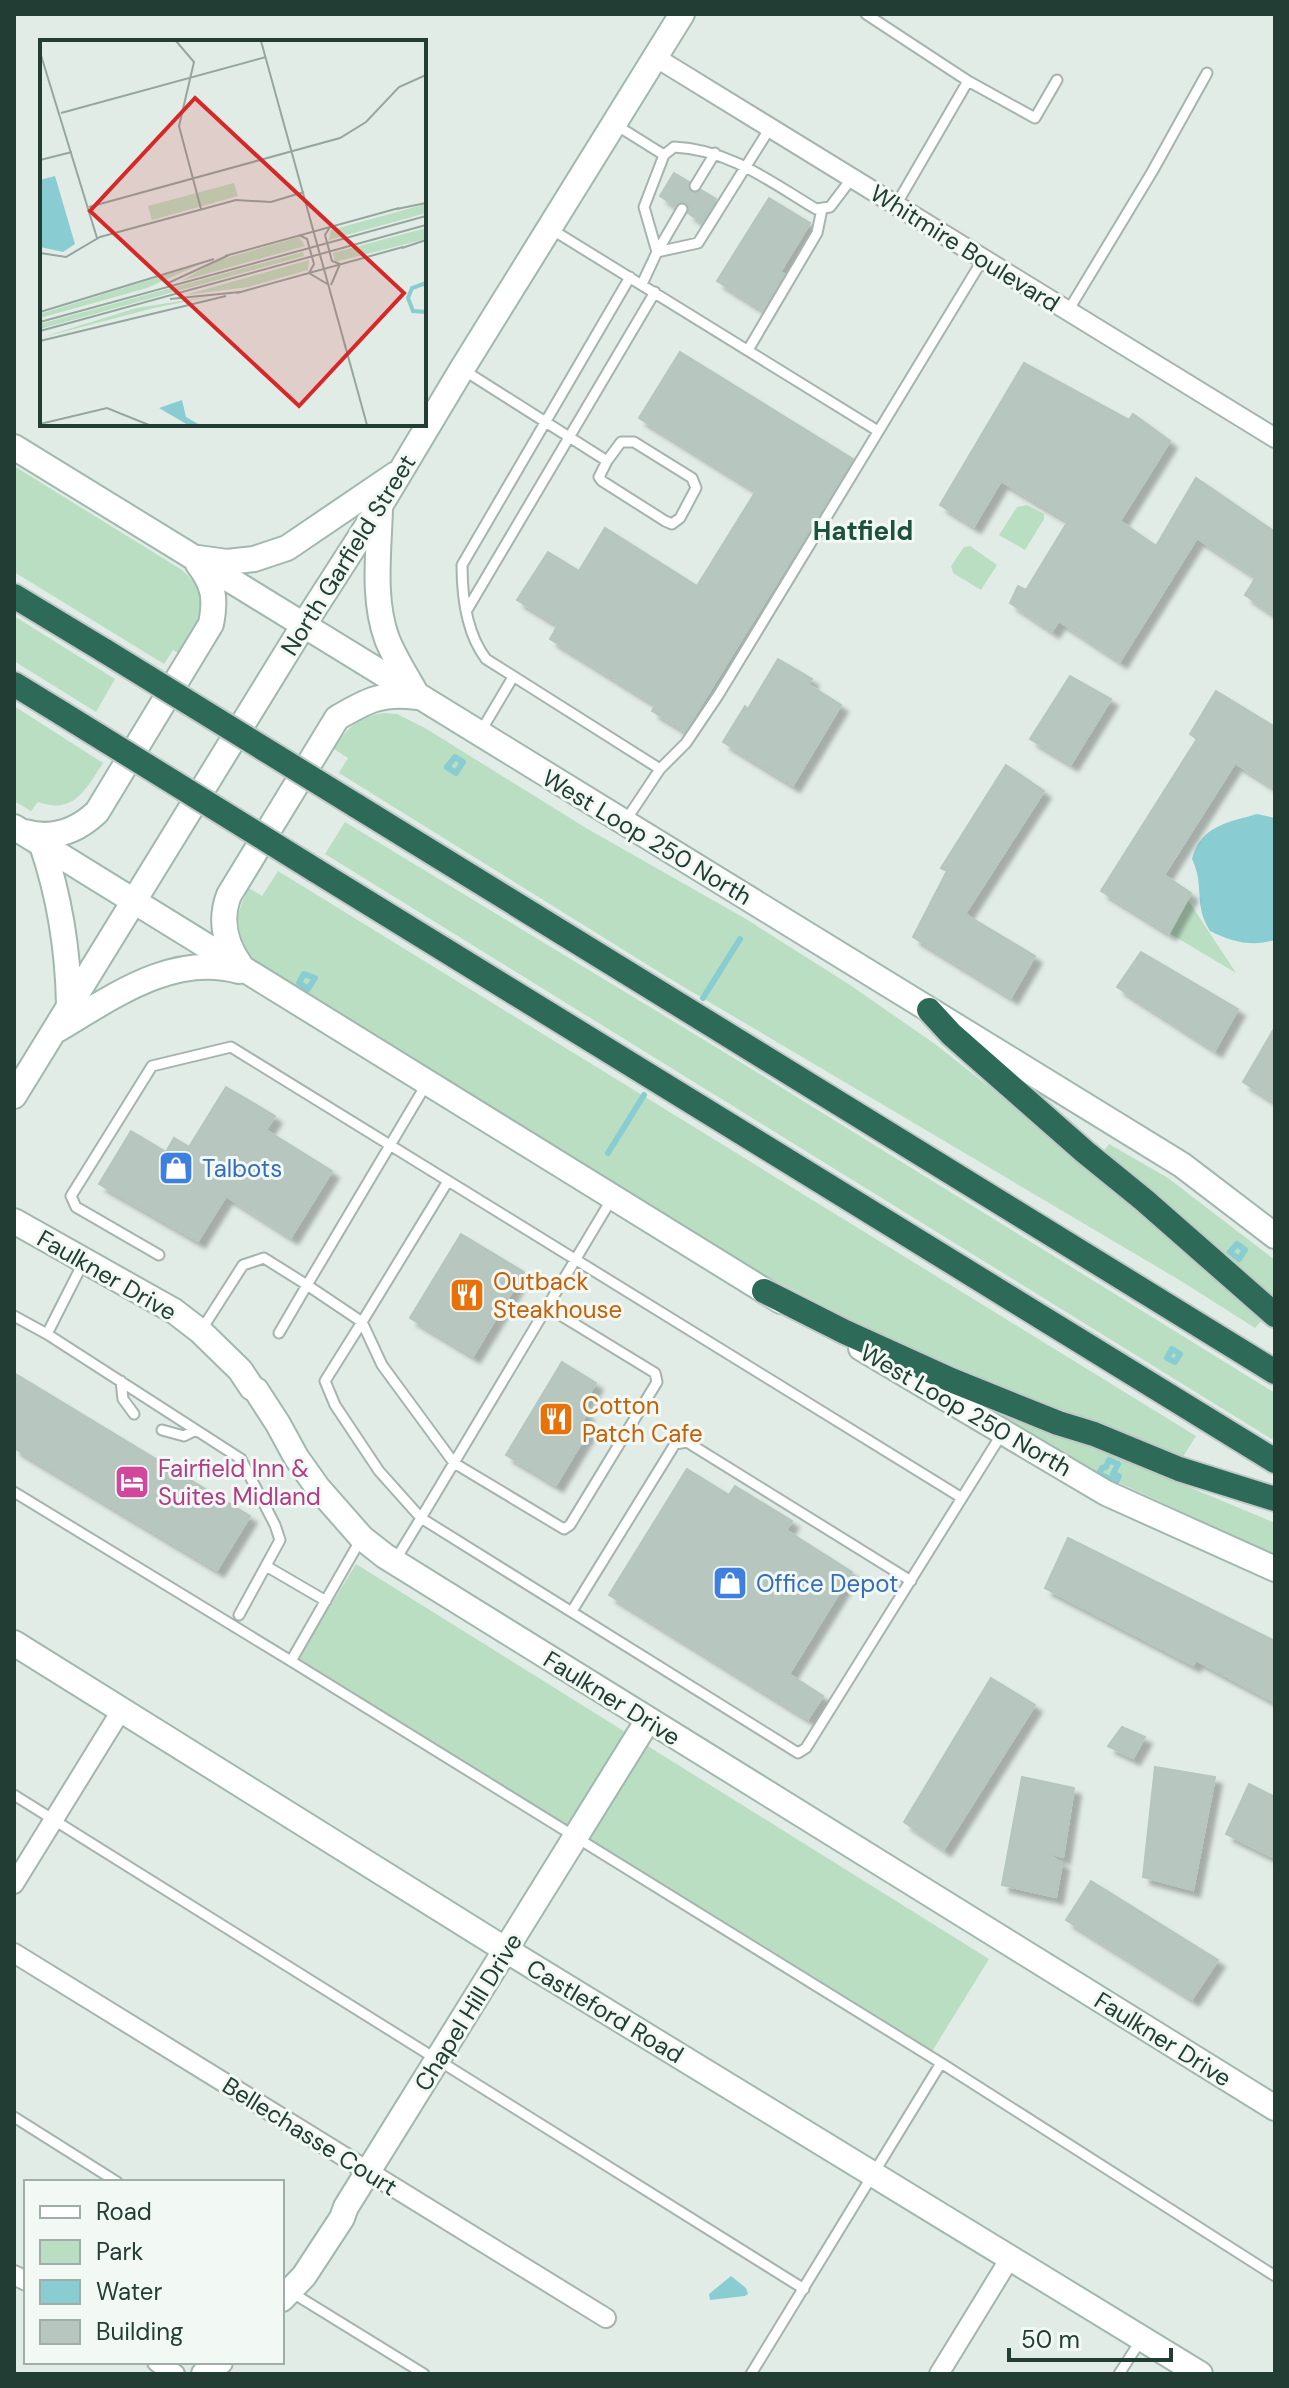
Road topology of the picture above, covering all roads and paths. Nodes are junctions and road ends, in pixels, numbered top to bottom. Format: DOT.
graph roads {
  1 [pos="682,14"];
  2 [pos="866,14"];
  3 [pos="655,57"];
  4 [pos="1207,73"];
  5 [pos="1057,80"];
  6 [pos="968,81"];
  7 [pos="614,124"];
  8 [pos="770,128"];
  9 [pos="715,153"];
  10 [pos="664,155"];
  11 [pos="745,166"];
  12 [pos="852,178"];
  13 [pos="695,186"];
  14 [pos="896,205"];
  15 [pos="682,209"];
  16 [pos="822,209"];
  17 [pos="549,228"];
  18 [pos="657,252"];
  19 [pos="983,259"];
  20 [pos="630,277"];
  21 [pos="642,284"];
  22 [pos="655,292"];
  23 [pos="1068,311"];
  24 [pos="748,350"];
  25 [pos="462,369"];
  26 [pos="545,423"];
  27 [pos="878,431"];
  28 [pos="570,437"];
  29 [pos="1275,438"];
  30 [pos="14,447"];
  31 [pos="607,461"];
  32 [pos="402,470"];
  33 [pos="380,506"];
  34 [pos="192,557"];
  35 [pos="14,596"];
  36 [pos="467,610"];
  37 [pos="303,626"];
  38 [pos="513,677"];
  39 [pos="14,684"];
  40 [pos="418,697"];
  41 [pos="479,734"];
  42 [pos="660,769"];
  43 [pos="624,823"];
  44 [pos="17,829"];
  45 [pos="42,845"];
  46 [pos="134,902"];
  47 [pos="250,973"];
  48 [pos="69,1005"];
  49 [pos="929,1010"];
  50 [pos="53,1032"];
  51 [pos="427,1083"];
  52 [pos="14,1096"];
  53 [pos="390,1145"];
  54 [pos="448,1181"];
  55 [pos="612,1198"];
  56 [pos="14,1221"];
  57 [pos="1275,1236"];
  58 [pos="159,1255"];
  59 [pos="576,1259"];
  60 [pos="84,1261"];
  61 [pos="307,1285"];
  62 [pos="764,1291"];
  63 [pos="547,1307"];
  64 [pos="1275,1315"];
  65 [pos="14,1316"];
  66 [pos="362,1322"];
  67 [pos="200,1331"];
  68 [pos="279,1333"];
  69 [pos="47,1334"];
  70 [pos="1275,1372"];
  71 [pos="121,1381"];
  72 [pos="134,1414"];
  73 [pos="162,1430"];
  74 [pos="196,1430"];
  75 [pos="1003,1432"];
  76 [pos="1275,1461"];
  77 [pos="454,1463"];
  78 [pos="14,1492"];
  79 [pos="962,1498"];
  80 [pos="1275,1499"];
  81 [pos="421,1518"];
  82 [pos="362,1538"];
  83 [pos="394,1562"];
  84 [pos="266,1566"];
  85 [pos="1275,1569"];
  86 [pos="911,1581"];
  87 [pos="326,1601"];
  88 [pos="572,1611"];
  89 [pos="239,1615"];
  90 [pos="14,1643"];
  91 [pos="291,1661"];
  92 [pos="122,1709"];
  93 [pos="648,1720"];
  94 [pos="14,1795"];
  95 [pos="53,1820"];
  96 [pos="575,1838"];
  97 [pos="14,1884"];
  98 [pos="506,1950"];
  99 [pos="14,1953"];
  100 [pos="439,2059"];
  101 [pos="941,2063"];
  102 [pos="1275,2108"];
  103 [pos="14,2117"];
  104 [pos="369,2173"];
  105 [pos="873,2175"];
  106 [pos="114,2180"];
  107 [pos="1010,2258"];
  108 [pos="1275,2276"];
  109 [pos="804,2289"];
  110 [pos="285,2292"];
  111 [pos="606,2318"];
  112 [pos="1142,2338"];
  113 [pos="424,2374"];
  114 [pos="751,2374"];
  115 [pos="939,2374"];
  116 [pos="1119,2374"];
  117 [pos="1200,2374"];
  1 -- 3 [label="main road, North Garfield Street"];
  2 -- 6 [label="lane"];
  3 -- 7 [label="main road, North Garfield Street"];
  3 -- 8 [label="street, Whitmire Boulevard"];
  4 -- 23 [label="lane"];
  5 -- 6 [label="lane"];
  6 -- 14 [label="lane"];
  7 -- 10 [label="lane"];
  7 -- 17 [label="main road, North Garfield Street"];
  8 -- 11 [label="lane"];
  8 -- 12 [label="street, Whitmire Boulevard"];
  9 -- 10 [label="lane"];
  9 -- 11 [label="lane"];
  9 -- 13 [label="lane"];
  10 -- 18 [label="lane"];
  11 -- 16 [label="lane"];
  11 -- 18 [label="lane"];
  12 -- 14 [label="street, Whitmire Boulevard"];
  12 -- 16 [label="lane"];
  14 -- 19 [label="street, Whitmire Boulevard"];
  15 -- 18 [label="lane"];
  16 -- 24 [label="lane"];
  17 -- 20 [label="lane"];
  17 -- 25 [label="main road, North Garfield Street"];
  18 -- 21 [label="lane"];
  19 -- 23 [label="street, Whitmire Boulevard"];
  19 -- 27 [label="lane"];
  20 -- 21 [label="lane"];
  20 -- 26 [label="lane"];
  21 -- 22 [label="lane"];
  22 -- 24 [label="lane"];
  22 -- 28 [label="lane"];
  23 -- 29 [label="street, Whitmire Boulevard"];
  24 -- 27 [label="lane"];
  25 -- 26 [label="lane"];
  25 -- 32 [label="main road, North Garfield Street"];
  26 -- 28 [label="lane"];
  26 -- 36 [label="lane"];
  27 -- 42 [label="lane"];
  28 -- 31 [label="lane"];
  28 -- 36 [label="lane"];
  30 -- 34 [label="main road, West Loop 250 North"];
  31 -- 31 [label="lane"];
  32 -- 33 [label="main road, North Garfield Street"];
  32 -- 34 [label="main road"];
  33 -- 37 [label="main road, North Garfield Street"];
  33 -- 40 [label="main road"];
  34 -- 37 [label="main road, West Loop 250 North"];
  34 -- 44 [label="main road"];
  35 -- 70 [label="highway, bridge"];
  36 -- 38 [label="lane"];
  37 -- 40 [label="main road, West Loop 250 North"];
  37 -- 46 [label="main road, North Garfield Street"];
  38 -- 41 [label="lane"];
  38 -- 42 [label="lane"];
  39 -- 76 [label="highway, bridge"];
  40 -- 41 [label="main road, West Loop 250 North"];
  40 -- 47 [label="main road"];
  41 -- 43 [label="main road, West Loop 250 North"];
  42 -- 43 [label="lane"];
  43 -- 49 [label="main road, West Loop 250 North"];
  44 -- 45 [label="main road, West Loop 250 North"];
  45 -- 46 [label="main road, West Loop 250 North"];
  45 -- 48 [label="main road"];
  46 -- 47 [label="main road, West Loop 250 North"];
  46 -- 48 [label="main road, North Garfield Street"];
  47 -- 50 [label="main road"];
  47 -- 51 [label="main road, West Loop 250 North"];
  48 -- 50 [label="main road, North Garfield Street"];
  49 -- 57 [label="main road, West Loop 250 North"];
  49 -- 64 [label="highway"];
  50 -- 52 [label="main road, North Garfield Street"];
  51 -- 53 [label="lane"];
  51 -- 55 [label="main road, West Loop 250 North"];
  53 -- 54 [label="lane"];
  53 -- 58 [label="lane"];
  53 -- 61 [label="lane"];
  54 -- 59 [label="lane"];
  54 -- 66 [label="lane"];
  55 -- 59 [label="lane"];
  55 -- 62 [label="main road, West Loop 250 North"];
  56 -- 60 [label="main road, Faulkner Drive"];
  59 -- 63 [label="lane"];
  59 -- 79 [label="lane"];
  60 -- 67 [label="main road, Faulkner Drive"];
  60 -- 69 [label="lane"];
  61 -- 66 [label="lane"];
  61 -- 67 [label="lane"];
  61 -- 68 [label="lane"];
  62 -- 75 [label="main road, West Loop 250 North"];
  62 -- 80 [label="highway"];
  63 -- 77 [label="lane"];
  63 -- 77 [label="lane"];
  65 -- 69 [label="lane"];
  66 -- 77 [label="lane"];
  66 -- 81 [label="lane"];
  67 -- 82 [label="main road, Faulkner Drive"];
  69 -- 71 [label="lane"];
  71 -- 72 [label="lane"];
  71 -- 74 [label="lane"];
  73 -- 74 [label="lane"];
  74 -- 84 [label="lane"];
  75 -- 79 [label="lane"];
  75 -- 85 [label="main road, West Loop 250 North"];
  77 -- 81 [label="lane"];
  78 -- 91 [label="lane"];
  79 -- 86 [label="lane"];
  81 -- 83 [label="lane"];
  81 -- 88 [label="lane"];
  82 -- 83 [label="main road, Faulkner Drive"];
  82 -- 87 [label="lane"];
  83 -- 93 [label="main road, Faulkner Drive"];
  84 -- 87 [label="lane"];
  84 -- 89 [label="lane"];
  86 -- 88 [label="lane"];
  86 -- 88 [label="lane"];
  87 -- 91 [label="lane"];
  90 -- 92 [label="main road, Castleford Road"];
  91 -- 96 [label="lane"];
  92 -- 95 [label="street"];
  92 -- 98 [label="main road, Castleford Road"];
  93 -- 96 [label="main road, Chapel Hill Drive"];
  93 -- 102 [label="main road, Faulkner Drive"];
  94 -- 95 [label="lane"];
  95 -- 97 [label="street"];
  95 -- 100 [label="lane"];
  96 -- 98 [label="main road, Chapel Hill Drive"];
  96 -- 101 [label="lane"];
  98 -- 100 [label="main road, Chapel Hill Drive"];
  98 -- 105 [label="main road, Castleford Road"];
  99 -- 104 [label="street, Bellechasse Court"];
  100 -- 104 [label="main road, Chapel Hill Drive"];
  100 -- 109 [label="lane"];
  101 -- 105 [label="lane"];
  101 -- 108 [label="lane"];
  103 -- 106 [label="lane"];
  104 -- 110 [label="main road, Chapel Hill Drive"];
  104 -- 111 [label="street, Bellechasse Court"];
  105 -- 107 [label="main road, Castleford Road"];
  105 -- 109 [label="lane"];
  107 -- 112 [label="main road, Castleford Road"];
  107 -- 115 [label="street"];
  109 -- 114 [label="lane"];
  110 -- 113 [label="lane"];
  112 -- 116 [label="lane"];
  112 -- 117 [label="main road, Castleford Road"];
}
